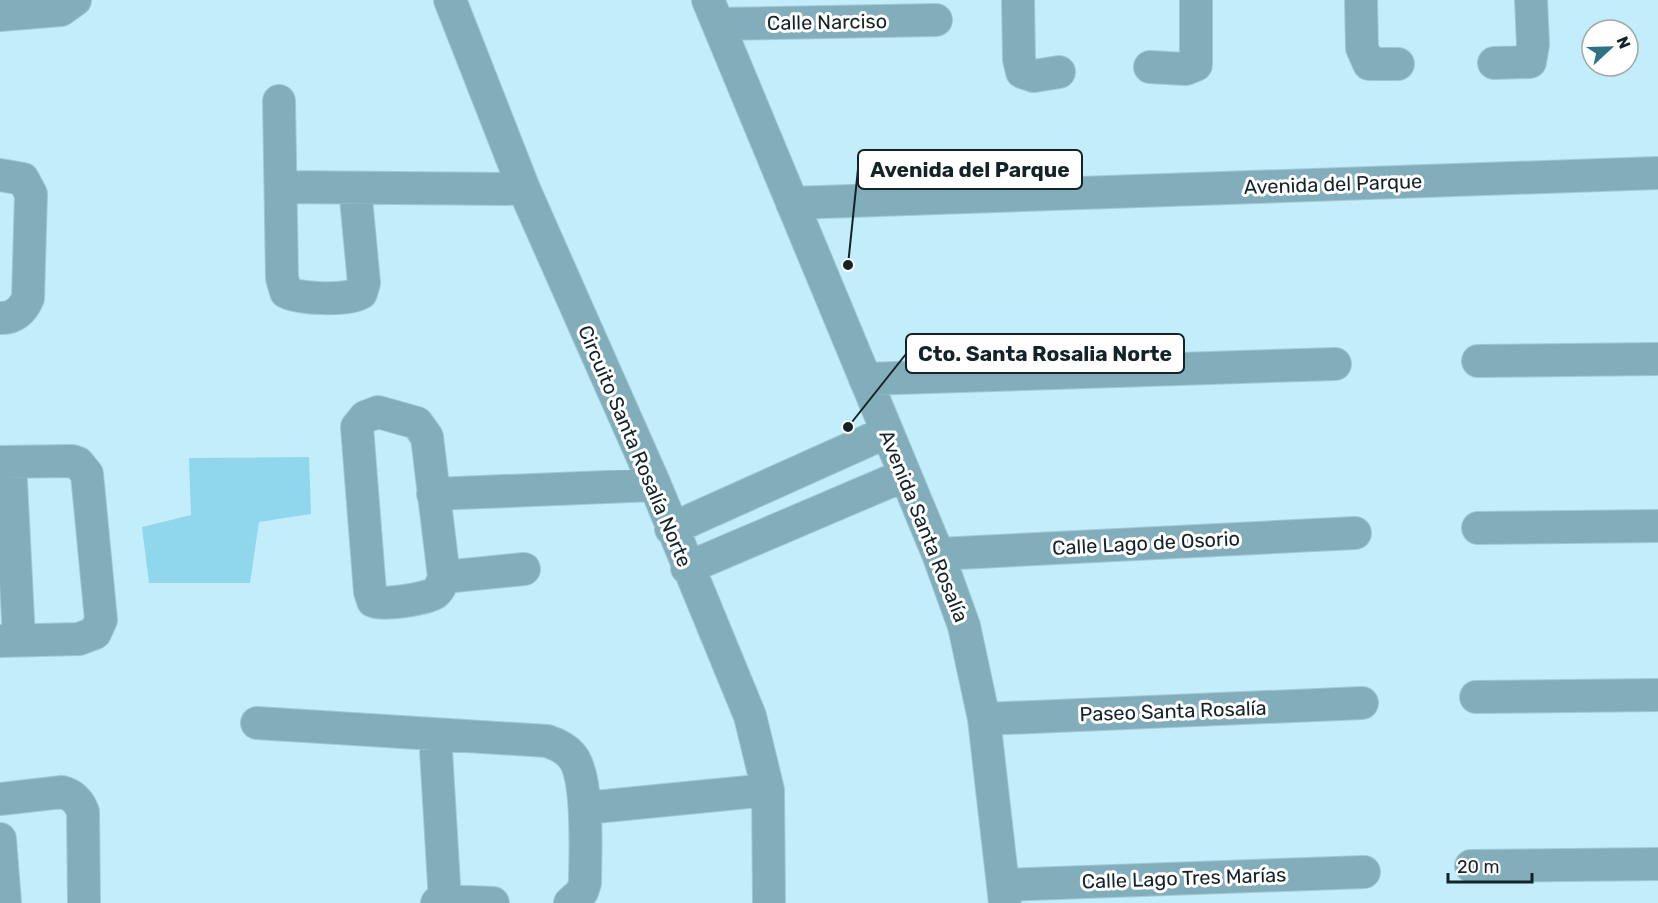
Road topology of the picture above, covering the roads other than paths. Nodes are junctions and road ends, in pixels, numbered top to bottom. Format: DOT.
graph roads {
  1 [pos="450,0"];
  2 [pos="1018,0"];
  3 [pos="1196,0"];
  4 [pos="1361,0"];
  5 [pos="1531,0"];
  6 [pos="72,3"];
  7 [pos="713,12"];
  8 [pos="0,15"];
  9 [pos="936,21"];
  10 [pos="1494,63"];
  11 [pos="1398,64"];
  12 [pos="1150,67"];
  13 [pos="1059,72"];
  14 [pos="279,101"];
  15 [pos="1658,173"];
  16 [pos="0,175"];
  17 [pos="282,188"];
  18 [pos="355,188"];
  19 [pos="524,189"];
  20 [pos="792,203"];
  21 [pos="0,318"];
  22 [pos="1658,359"];
  23 [pos="1478,361"];
  24 [pos="1335,364"];
  25 [pos="865,379"];
  26 [pos="887,432"];
  27 [pos="5,462"];
  28 [pos="905,475"];
  29 [pos="655,485"];
  30 [pos="433,494"];
  31 [pos="1658,526"];
  32 [pos="1478,528"];
  33 [pos="671,529"];
  34 [pos="1355,533"];
  35 [pos="938,554"];
  36 [pos="687,568"];
  37 [pos="524,569"];
  38 [pos="444,577"];
  39 [pos="9,640"];
  40 [pos="1658,695"];
  41 [pos="1476,698"];
  42 [pos="1362,703"];
  43 [pos="984,719"];
  44 [pos="257,723"];
  45 [pos="435,735"];
  46 [pos="768,790"];
  47 [pos="0,799"];
  48 [pos="585,808"];
  49 [pos="0,839"];
  50 [pos="1658,864"];
  51 [pos="1471,866"];
  52 [pos="1364,872"];
  53 [pos="1004,894"];
  54 [pos="441,902"];
  55 [pos="5,903"];
  56 [pos="84,903"];
  57 [pos="493,903"];
  58 [pos="570,903"];
  59 [pos="769,903"];
  1 -- 19 [label="street, Circuito Santa Rosalía Norte"];
  2 -- 13 [label="street"];
  3 -- 12 [label="street"];
  4 -- 11 [label="street"];
  5 -- 10 [label="street"];
  6 -- 8 [label="street"];
  7 -- 9 [label="street, Calle Narciso"];
  7 -- 20 [label="street, Avenida Santa Rosalía"];
  14 -- 17 [label="street"];
  15 -- 20 [label="street, Avenida del Parque"];
  16 -- 21 [label="street"];
  17 -- 18 [label="street"];
  17 -- 18 [label="street"];
  18 -- 19 [label="street"];
  19 -- 29 [label="street, Circuito Santa Rosalía Norte"];
  20 -- 25 [label="street, Avenida Santa Rosalía"];
  22 -- 23 [label="street"];
  24 -- 25 [label="street"];
  25 -- 26 [label="street, Avenida Santa Rosalía"];
  26 -- 28 [label="street, Avenida Santa Rosalía"];
  26 -- 33 [label="street"];
  27 -- 39 [label="street"];
  27 -- 39 [label="street"];
  28 -- 35 [label="street, Avenida Santa Rosalía"];
  28 -- 36 [label="street"];
  29 -- 30 [label="street"];
  29 -- 33 [label="street, Circuito Santa Rosalía Norte"];
  30 -- 38 [label="street"];
  30 -- 38 [label="street"];
  31 -- 32 [label="street"];
  33 -- 36 [label="street, Circuito Santa Rosalía Norte"];
  34 -- 35 [label="street, Calle Lago de Osorio"];
  35 -- 43 [label="street, Avenida Santa Rosalía"];
  36 -- 46 [label="street, Circuito Santa Rosalía Norte"];
  37 -- 38 [label="street"];
  40 -- 41 [label="street"];
  42 -- 43 [label="street, Paseo Santa Rosalía"];
  43 -- 53 [label="street, Avenida Santa Rosalía"];
  44 -- 45 [label="street"];
  45 -- 48 [label="street"];
  45 -- 54 [label="street"];
  46 -- 48 [label="street"];
  46 -- 59 [label="street, Circuito Santa Rosalía Norte"];
  47 -- 56 [label="street"];
  48 -- 58 [label="street"];
  49 -- 55 [label="street"];
  50 -- 51 [label="street"];
  52 -- 53 [label="street, Calle Lago Tres Marías"];
  54 -- 57 [label="street"];
}
